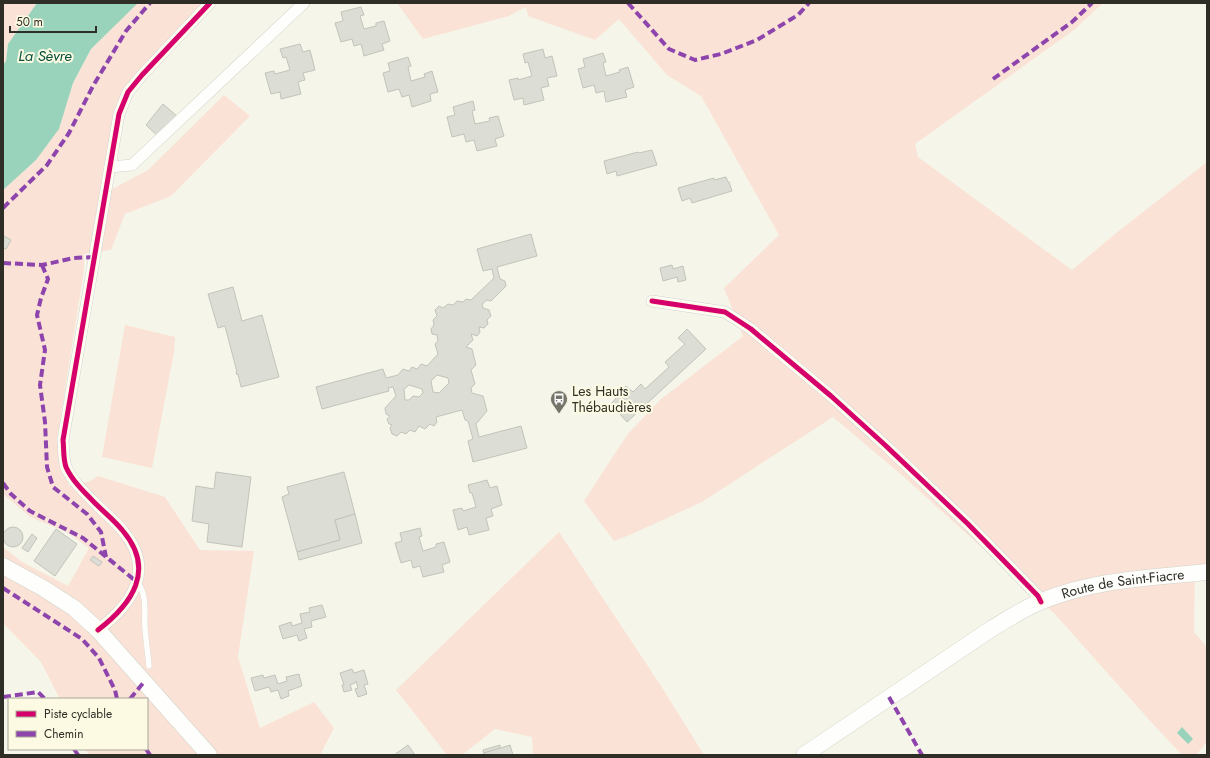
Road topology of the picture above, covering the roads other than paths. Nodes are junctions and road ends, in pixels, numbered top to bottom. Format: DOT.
graph roads {
  1 [pos="210,3"];
  2 [pos="304,3"];
  3 [pos="110,167"];
  4 [pos="652,301"];
  5 [pos="3,566"];
  6 [pos="1207,572"];
  7 [pos="137,582"];
  8 [pos="1041,602"];
  9 [pos="98,630"];
  10 [pos="149,666"];
  11 [pos="209,755"];
  12 [pos="804,755"];
  1 -- 3 [label="street"];
  2 -- 3 [label="street"];
  3 -- 7 [label="street"];
  4 -- 8 [label="street"];
  5 -- 9 [label="main road"];
  6 -- 8 [label="main road, Route de Saint-Fiacre"];
  7 -- 9 [label="street"];
  7 -- 10 [label="lane"];
  8 -- 12 [label="main road, Route de Saint-Fiacre"];
  9 -- 11 [label="main road"];
}
